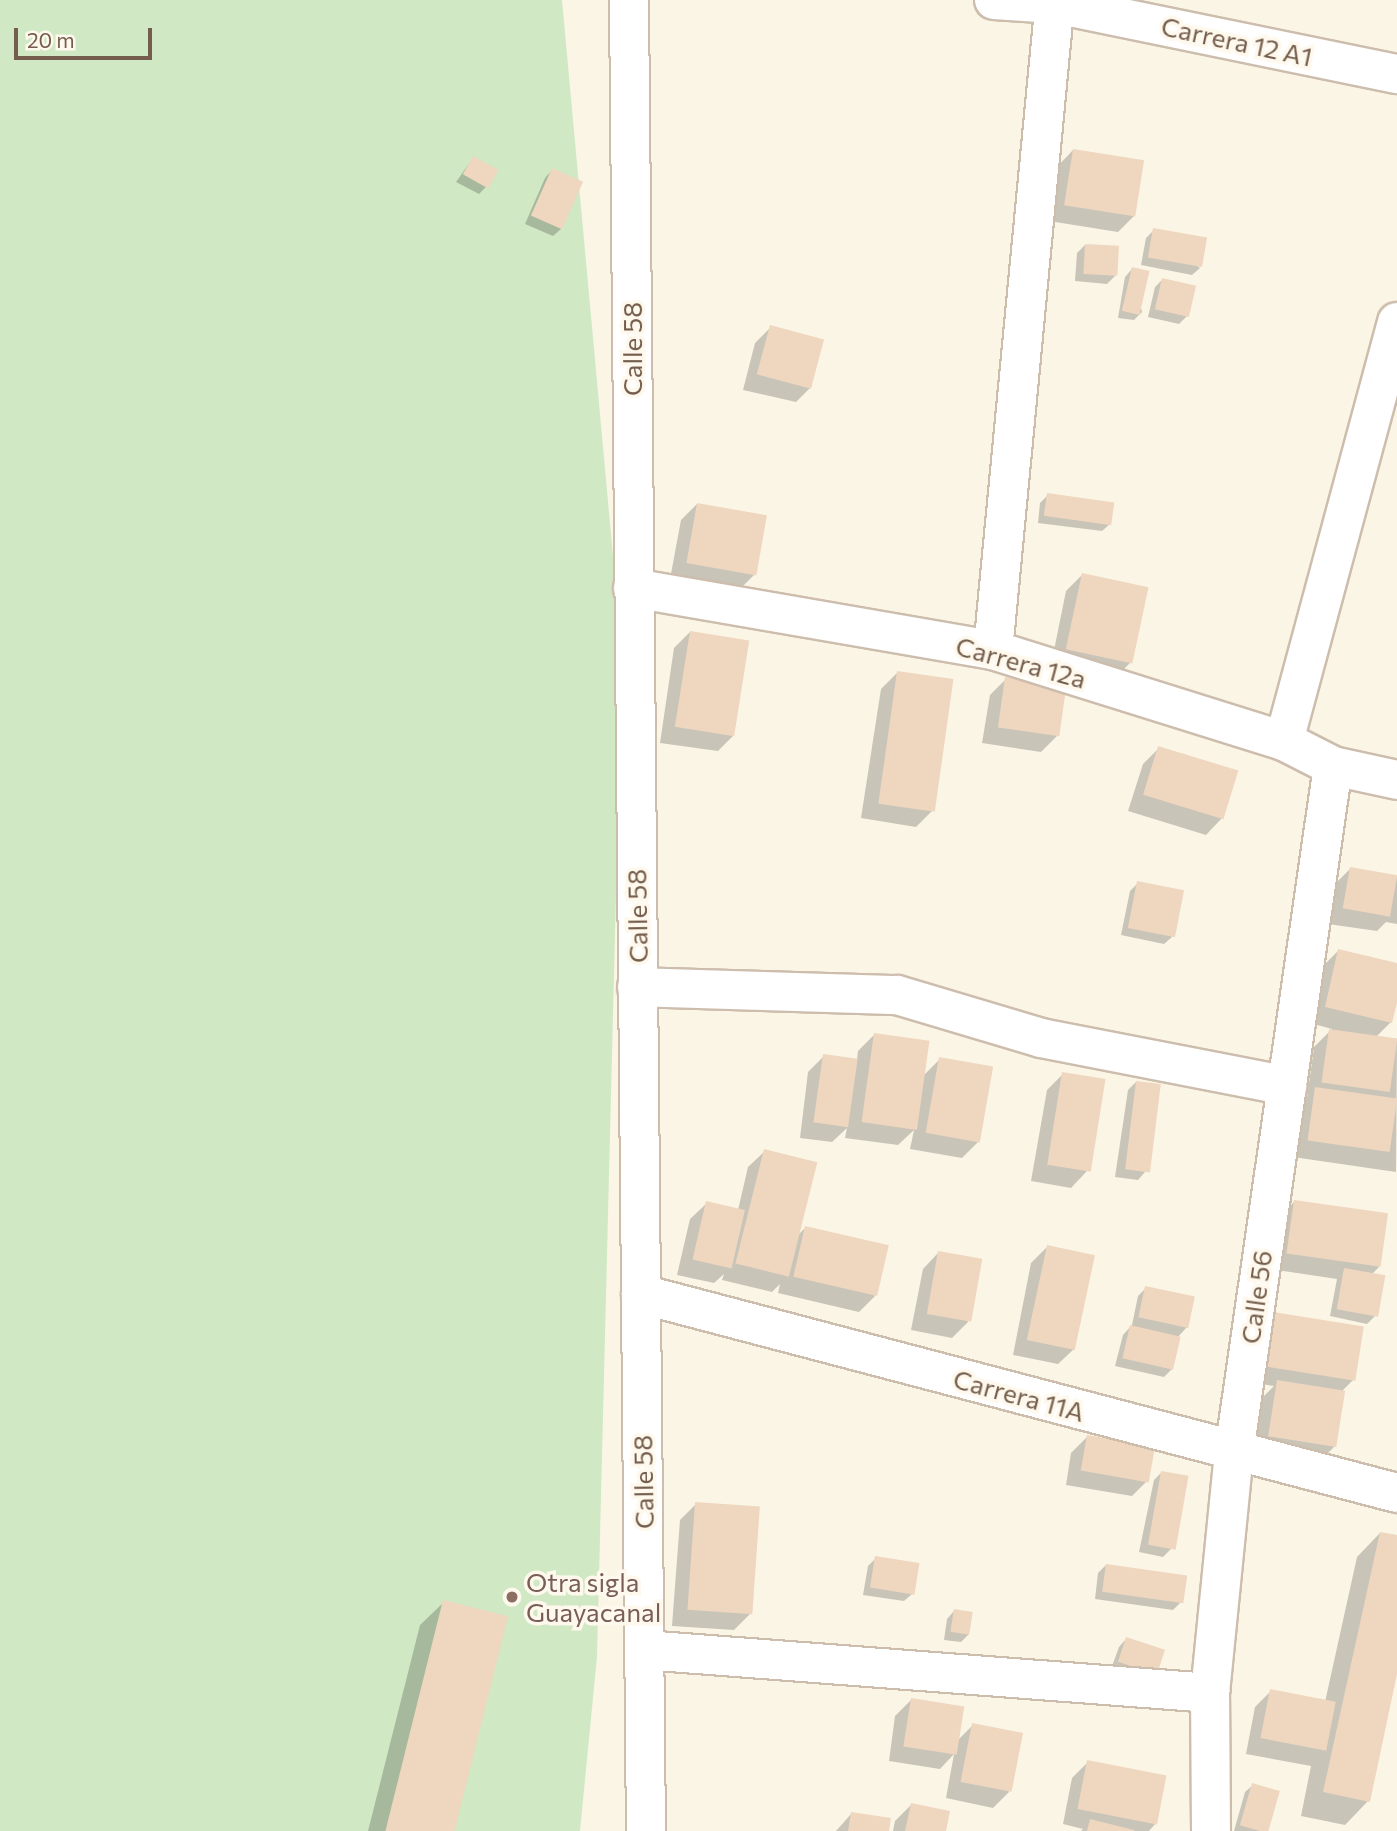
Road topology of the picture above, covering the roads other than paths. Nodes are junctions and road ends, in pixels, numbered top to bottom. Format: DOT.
graph roads {
  1 [pos="629,0"];
  2 [pos="994,0"];
  3 [pos="1055,2"];
  4 [pos="1397,74"];
  5 [pos="1397,322"];
  6 [pos="633,588"];
  7 [pos="993,650"];
  8 [pos="1284,741"];
  9 [pos="1333,766"];
  10 [pos="1397,780"];
  11 [pos="637,987"];
  12 [pos="1287,1086"];
  13 [pos="641,1294"];
  14 [pos="1234,1453"];
  15 [pos="1397,1493"];
  16 [pos="644,1650"];
  17 [pos="1210,1693"];
  18 [pos="646,1831"];
  19 [pos="1211,1831"];
  1 -- 6 [label="street, Calle 58"];
  2 -- 3 [label="street, Carrera 12 A1"];
  3 -- 4 [label="street, Carrera 12 A1"];
  3 -- 7 [label="street"];
  5 -- 8 [label="street"];
  6 -- 7 [label="street, Carrera 12a"];
  6 -- 11 [label="street, Calle 58"];
  7 -- 8 [label="street, Carrera 12a"];
  8 -- 9 [label="street, Carrera 12a"];
  9 -- 10 [label="street, Carrera 12a"];
  9 -- 12 [label="street, Calle 56"];
  11 -- 12 [label="street"];
  11 -- 13 [label="street, Calle 58"];
  12 -- 14 [label="street, Calle 56"];
  13 -- 14 [label="street, Carrera 11A"];
  13 -- 16 [label="street, Calle 58"];
  14 -- 15 [label="street, Carrera 11A"];
  14 -- 17 [label="street, Calle 56"];
  16 -- 17 [label="street"];
  16 -- 18 [label="street, Calle 58"];
  17 -- 19 [label="street, Calle 56"];
}
